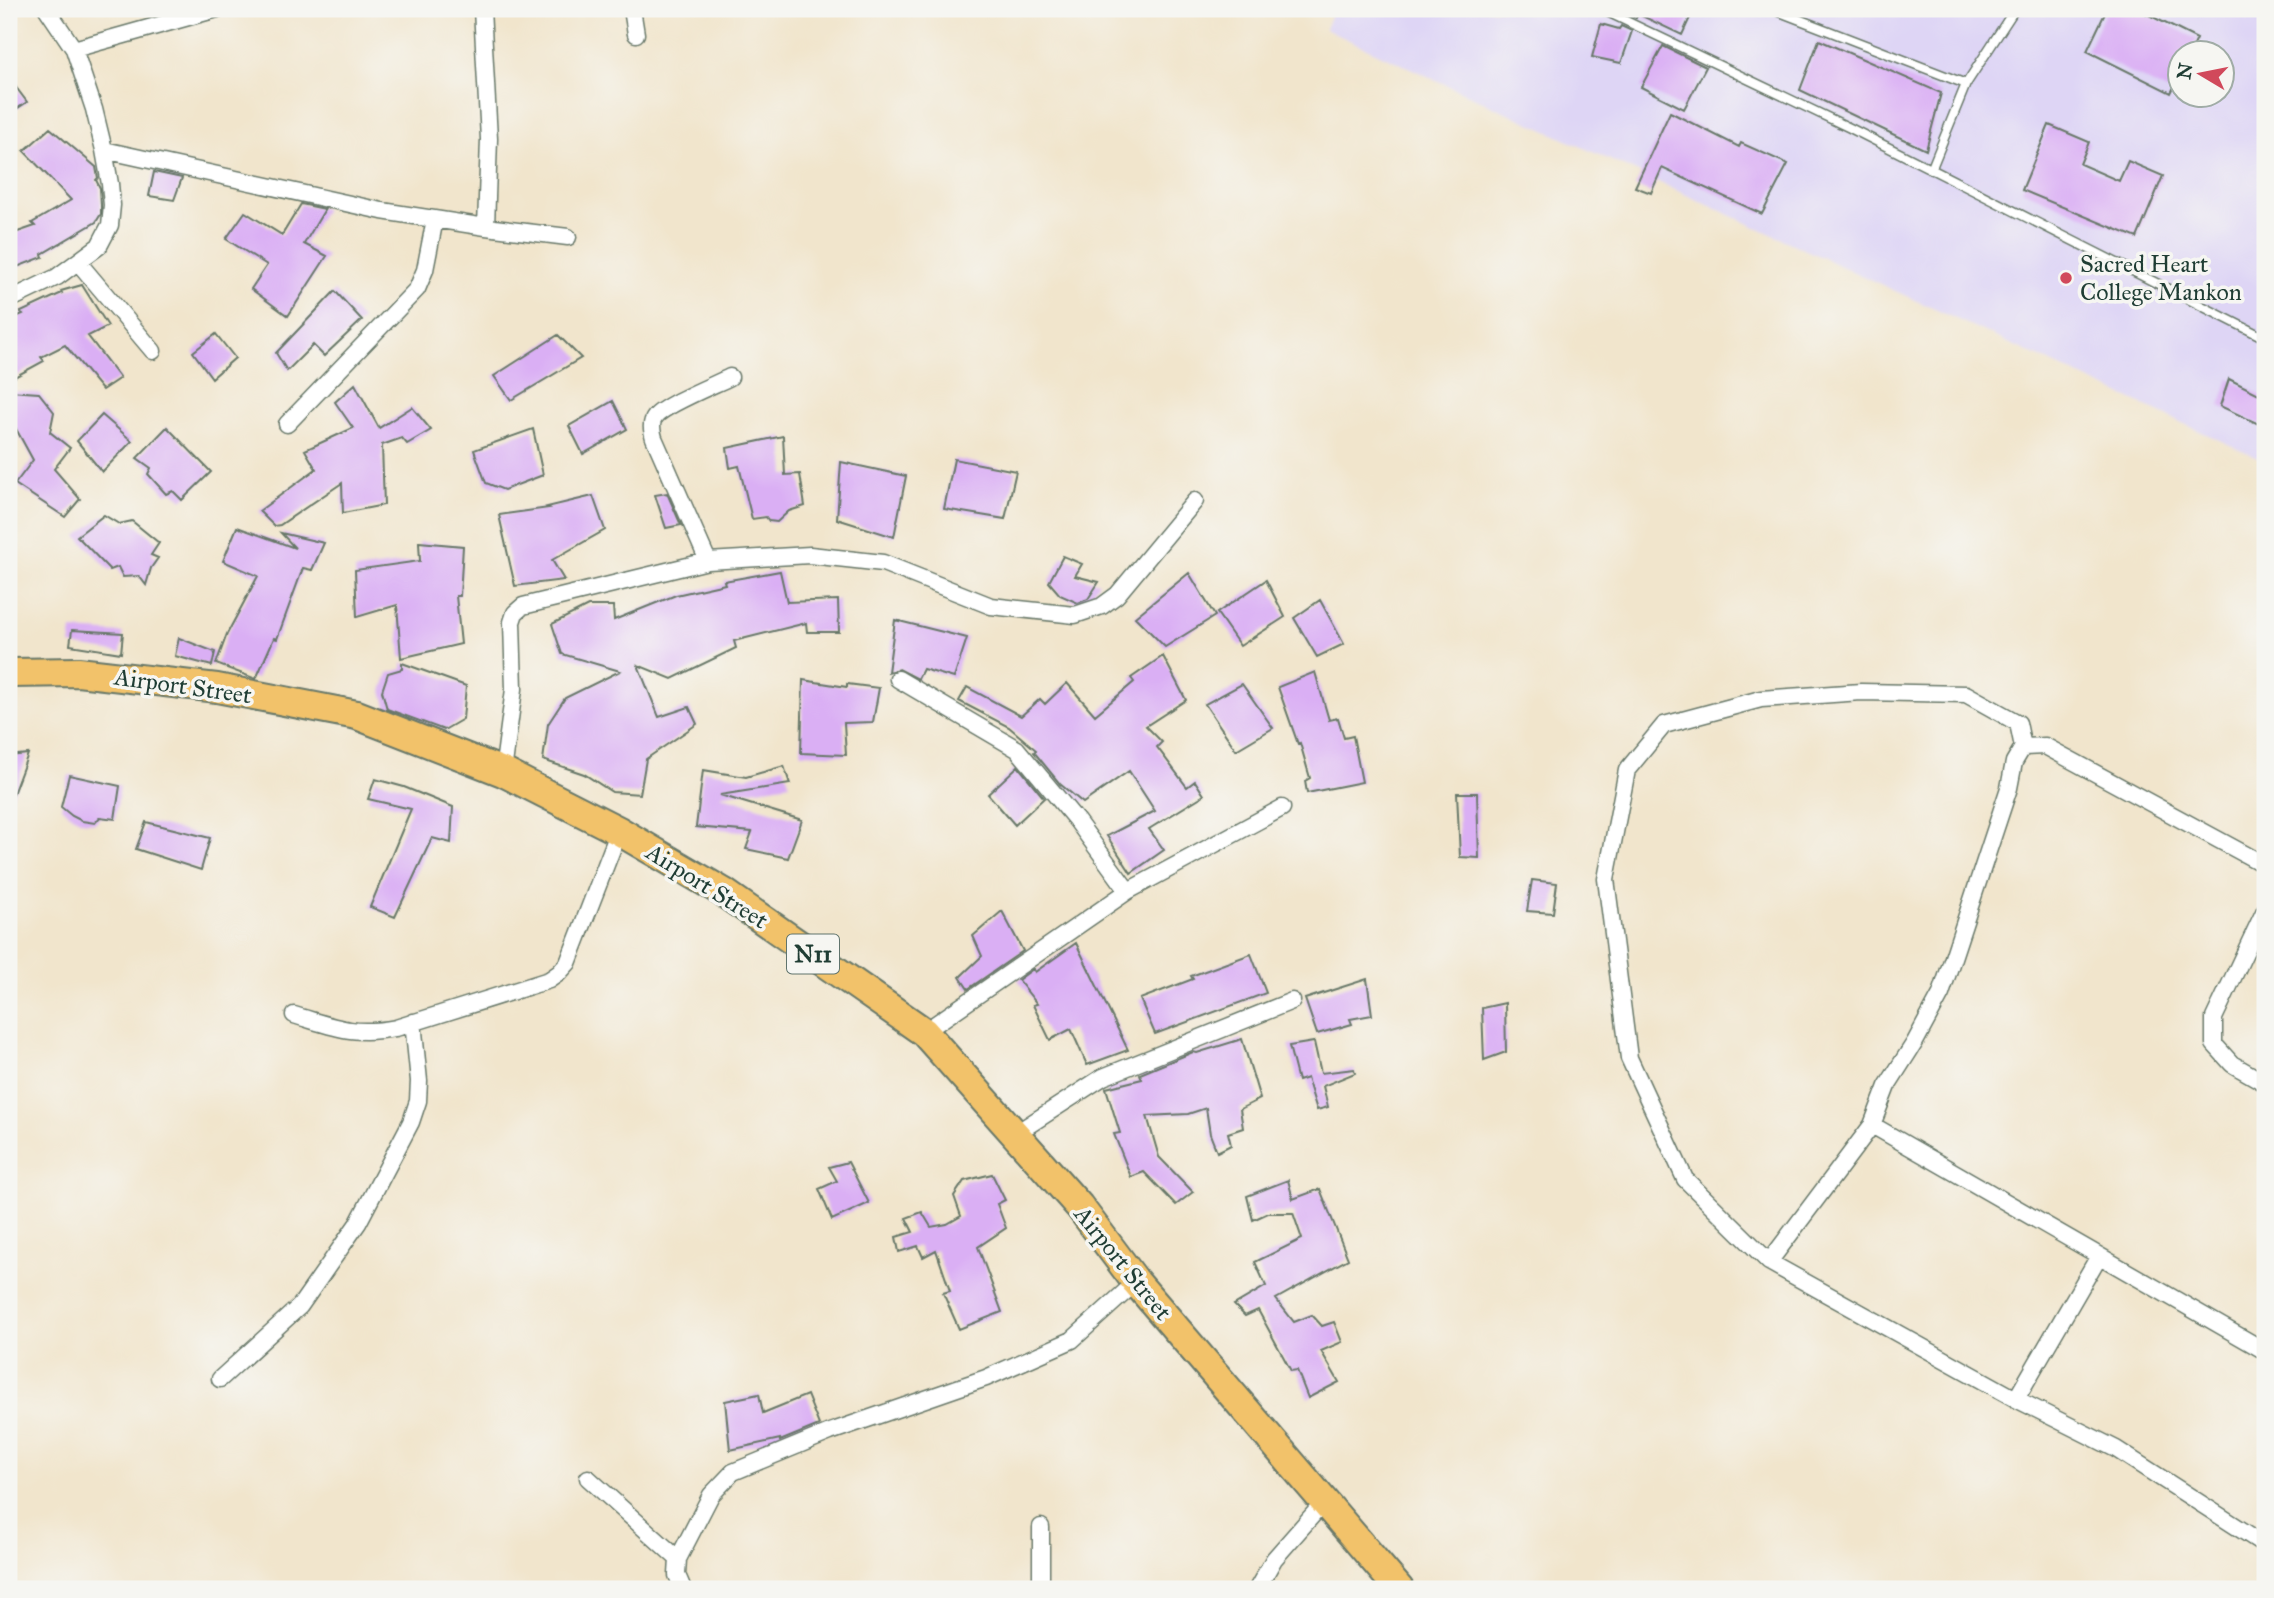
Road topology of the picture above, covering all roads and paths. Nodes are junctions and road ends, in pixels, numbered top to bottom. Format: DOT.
graph roads {
  1 [pos="47,9"];
  2 [pos="216,9"];
  3 [pos="482,9"];
  4 [pos="632,9"];
  5 [pos="1601,9"];
  6 [pos="1772,9"];
  7 [pos="2015,9"];
  8 [pos="636,34"];
  9 [pos="74,49"];
  10 [pos="1966,84"];
  11 [pos="104,150"];
  12 [pos="1931,170"];
  13 [pos="435,219"];
  14 [pos="486,227"];
  15 [pos="568,237"];
  16 [pos="78,262"];
  17 [pos="9,300"];
  18 [pos="2265,338"];
  19 [pos="153,351"];
  20 [pos="730,377"];
  21 [pos="287,424"];
  22 [pos="1195,501"];
  23 [pos="708,561"];
  24 [pos="9,673"];
  25 [pos="898,679"];
  26 [pos="2023,747"];
  27 [pos="503,772"];
  28 [pos="1282,808"];
  29 [pos="619,831"];
  30 [pos="2265,866"];
  31 [pos="1128,891"];
  32 [pos="2265,910"];
  33 [pos="1292,1001"];
  34 [pos="293,1015"];
  35 [pos="413,1022"];
  36 [pos="924,1032"];
  37 [pos="2265,1083"];
  38 [pos="1872,1125"];
  39 [pos="1016,1134"];
  40 [pos="2099,1256"];
  41 [pos="1769,1262"];
  42 [pos="1136,1282"];
  43 [pos="2265,1351"];
  44 [pos="220,1379"];
  45 [pos="2016,1399"];
  46 [pos="588,1478"];
  47 [pos="1325,1501"];
  48 [pos="1041,1527"];
  49 [pos="2265,1545"];
  50 [pos="678,1559"];
  51 [pos="683,1589"];
  52 [pos="1041,1589"];
  53 [pos="1257,1589"];
  54 [pos="1399,1589"];
  1 -- 9 [label="street"];
  2 -- 9 [label="street"];
  3 -- 14 [label="street"];
  4 -- 8 [label="street"];
  5 -- 12 [label="lane"];
  6 -- 10 [label="lane"];
  7 -- 10 [label="lane"];
  9 -- 11 [label="street"];
  10 -- 12 [label="lane"];
  11 -- 13 [label="street"];
  11 -- 16 [label="street"];
  12 -- 18 [label="lane"];
  13 -- 14 [label="street"];
  13 -- 21 [label="street"];
  14 -- 15 [label="street"];
  16 -- 17 [label="street"];
  16 -- 19 [label="street"];
  20 -- 23 [label="street"];
  22 -- 23 [label="street"];
  23 -- 27 [label="street"];
  24 -- 27 [label="highway, Airport Street / N11"];
  25 -- 31 [label="street"];
  26 -- 30 [label="street"];
  26 -- 38 [label="street"];
  26 -- 41 [label="street"];
  27 -- 29 [label="highway, Airport Street / N11"];
  28 -- 31 [label="street"];
  29 -- 35 [label="street"];
  29 -- 36 [label="highway, Airport Street / N11"];
  31 -- 36 [label="street"];
  32 -- 37 [label="street"];
  33 -- 39 [label="street"];
  34 -- 35 [label="street"];
  35 -- 44 [label="street"];
  36 -- 39 [label="highway, Airport Street / N11"];
  38 -- 40 [label="street"];
  38 -- 41 [label="street"];
  39 -- 42 [label="highway, Airport Street / N11"];
  40 -- 43 [label="street"];
  40 -- 45 [label="street"];
  41 -- 45 [label="street"];
  42 -- 47 [label="highway, Airport Street / N11"];
  42 -- 50 [label="street"];
  45 -- 49 [label="street"];
  46 -- 50 [label="street"];
  47 -- 53 [label="street"];
  47 -- 54 [label="highway, Airport Street / N11"];
  48 -- 52 [label="street"];
  50 -- 51 [label="street"];
}
